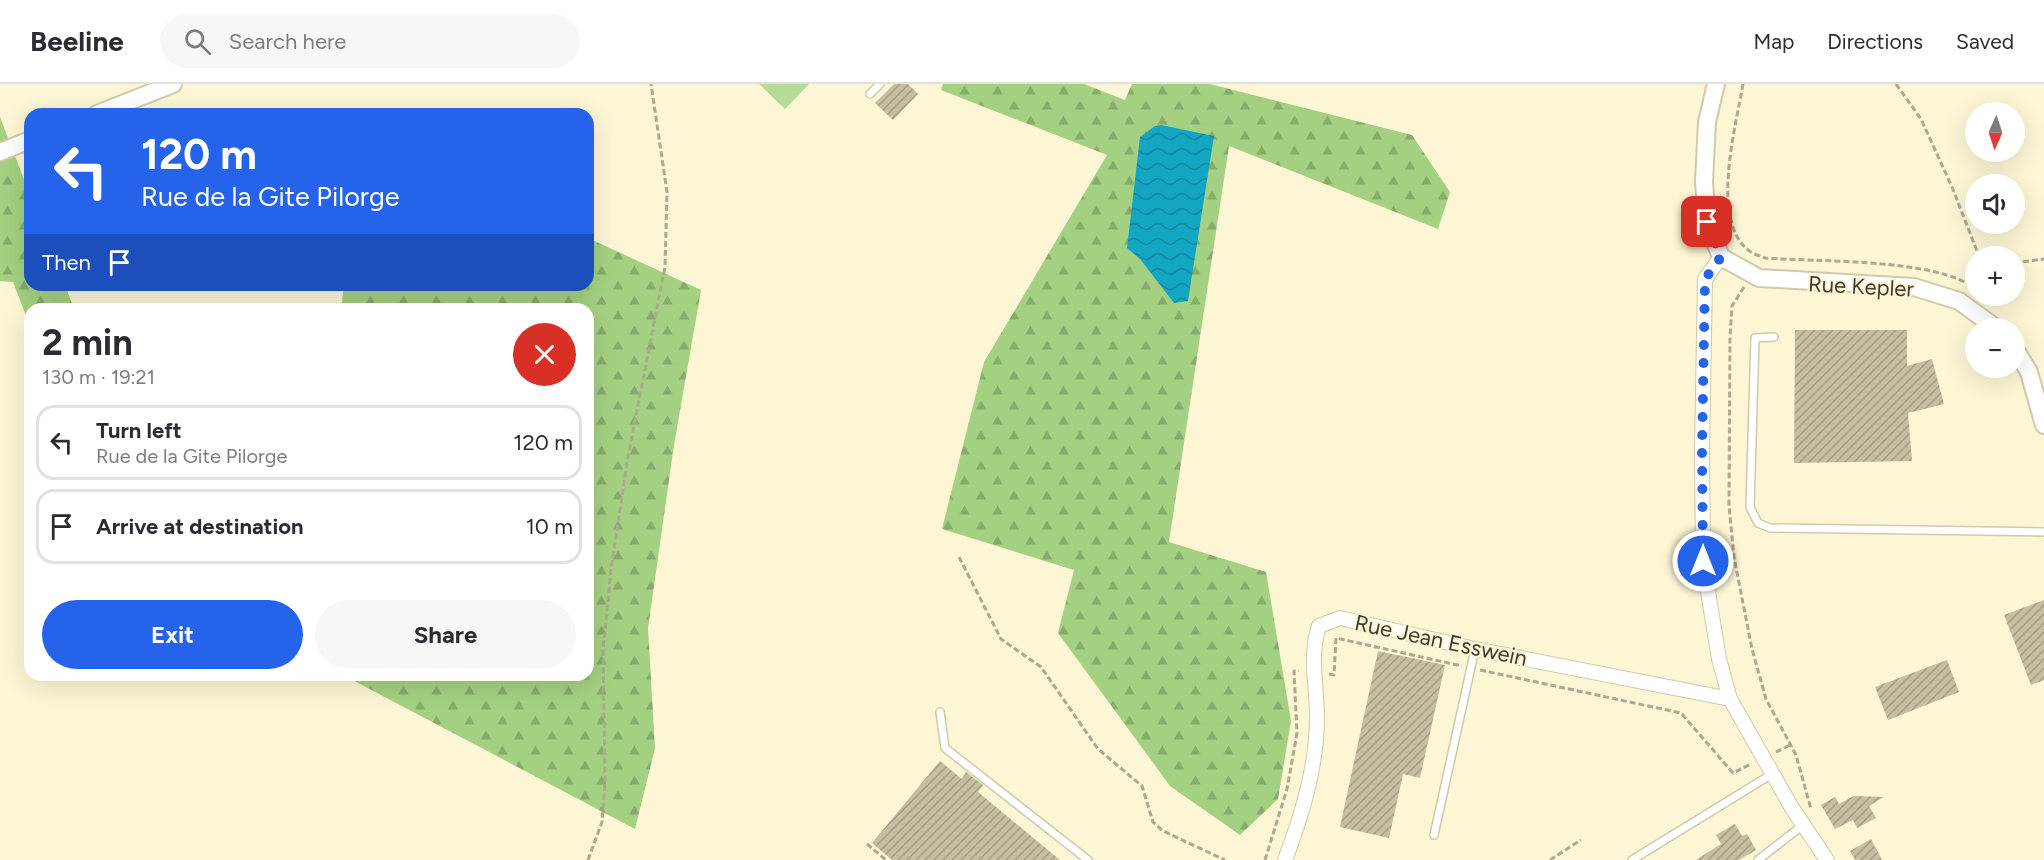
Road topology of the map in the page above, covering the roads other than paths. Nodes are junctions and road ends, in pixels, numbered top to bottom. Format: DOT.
graph roads {
  1 [pos="173,84"];
  2 [pos="880,84"];
  3 [pos="1716,84"];
  4 [pos="870,94"];
  5 [pos="112,108"];
  6 [pos="24,142"];
  7 [pos="0,152"];
  8 [pos="1721,257"];
  9 [pos="1982,318"];
  10 [pos="1774,337"];
  11 [pos="2025,367"];
  12 [pos="2044,425"];
  13 [pos="2044,532"];
  14 [pos="1475,649"];
  15 [pos="1730,699"];
  16 [pos="940,712"];
  17 [pos="1772,774"];
  18 [pos="1804,824"];
  19 [pos="1434,835"];
  20 [pos="1088,860"];
  21 [pos="1284,860"];
  22 [pos="1632,860"];
  23 [pos="1758,860"];
  24 [pos="1827,860"];
  1 -- 5 [label="street"];
  2 -- 4 [label="lane"];
  3 -- 8 [label="street"];
  6 -- 7 [label="street"];
  8 -- 9 [label="street, Rue Kepler"];
  8 -- 15 [label="street"];
  10 -- 13 [label="lane"];
  11 -- 12 [label="street"];
  14 -- 15 [label="street, Rue Jean Esswein"];
  14 -- 19 [label="lane"];
  14 -- 21 [label="street, Rue Jean Esswein"];
  15 -- 17 [label="street"];
  16 -- 20 [label="lane"];
  17 -- 18 [label="street"];
  17 -- 22 [label="lane"];
  18 -- 23 [label="lane"];
  18 -- 24 [label="street"];
}
